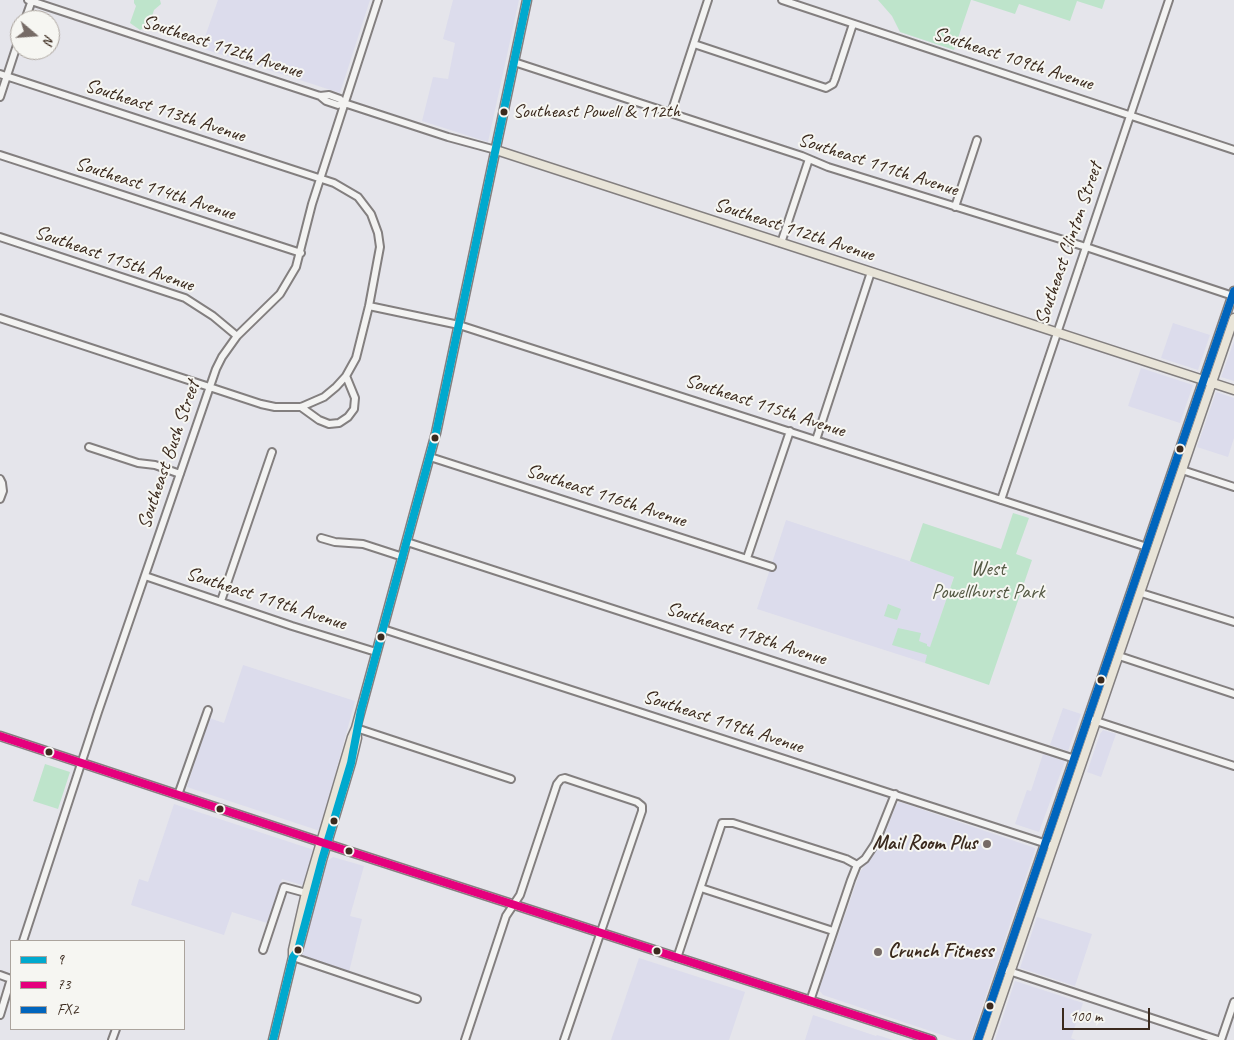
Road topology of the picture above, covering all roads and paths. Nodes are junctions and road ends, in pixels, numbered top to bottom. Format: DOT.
graph roads {
  1 [pos="31,0"];
  2 [pos="378,0"];
  3 [pos="527,0"];
  4 [pos="708,0"];
  5 [pos="782,0"];
  6 [pos="1169,0"];
  7 [pos="853,24"];
  8 [pos="694,44"];
  9 [pos="10,59"];
  10 [pos="514,62"];
  11 [pos="3,75"];
  12 [pos="0,97"];
  13 [pos="344,104"];
  14 [pos="671,113"];
  15 [pos="1130,115"];
  16 [pos="976,140"];
  17 [pos="496,150"];
  18 [pos="1234,150"];
  19 [pos="0,156"];
  20 [pos="809,159"];
  21 [pos="320,178"];
  22 [pos="955,207"];
  23 [pos="0,237"];
  24 [pos="781,243"];
  25 [pos="1086,248"];
  26 [pos="300,253"];
  27 [pos="871,272"];
  28 [pos="1233,293"];
  29 [pos="369,306"];
  30 [pos="0,318"];
  31 [pos="1234,318"];
  32 [pos="459,325"];
  33 [pos="1056,333"];
  34 [pos="237,336"];
  35 [pos="346,376"];
  36 [pos="1208,382"];
  37 [pos="210,387"];
  38 [pos="1234,390"];
  39 [pos="301,407"];
  40 [pos="790,431"];
  41 [pos="816,440"];
  42 [pos="89,446"];
  43 [pos="272,452"];
  44 [pos="430,457"];
  45 [pos="1182,470"];
  46 [pos="180,474"];
  47 [pos="0,479"];
  48 [pos="1234,487"];
  49 [pos="0,498"];
  50 [pos="1001,500"];
  51 [pos="321,538"];
  52 [pos="407,542"];
  53 [pos="1148,547"];
  54 [pos="403,557"];
  55 [pos="747,558"];
  56 [pos="772,567"];
  57 [pos="145,576"];
  58 [pos="1141,592"];
  59 [pos="221,601"];
  60 [pos="1234,622"];
  61 [pos="383,629"];
  62 [pos="376,652"];
  63 [pos="1119,656"];
  64 [pos="1234,694"];
  65 [pos="208,710"];
  66 [pos="1093,720"];
  67 [pos="356,728"];
  68 [pos="0,736"];
  69 [pos="1075,759"];
  70 [pos="81,763"];
  71 [pos="1234,766"];
  72 [pos="511,779"];
  73 [pos="1064,793"];
  74 [pos="894,794"];
  75 [pos="178,795"];
  76 [pos="1062,825"];
  77 [pos="324,843"];
  78 [pos="1046,844"];
  79 [pos="1054,846"];
  80 [pos="857,865"];
  81 [pos="701,888"];
  82 [pos="306,893"];
  83 [pos="513,905"];
  84 [pos="833,931"];
  85 [pos="600,933"];
  86 [pos="23,940"];
  87 [pos="263,950"];
  88 [pos="293,957"];
  89 [pos="677,958"];
  90 [pos="1003,969"];
  91 [pos="1012,972"];
  92 [pos="10,982"];
  93 [pos="417,999"];
  94 [pos="810,1001"];
  95 [pos="1234,1002"];
  96 [pos="0,1015"];
  97 [pos="273,1040"];
  98 [pos="465,1040"];
  99 [pos="564,1040"];
  100 [pos="932,1040"];
  101 [pos="978,1040"];
  102 [pos="988,1040"];
  103 [pos="1220,1040"];
  1 -- 13 [label="street, Southeast 112th Avenue"];
  2 -- 13 [label="street, Southeast Bush Street"];
  3 -- 10 [label="main road"];
  4 -- 8 [label="street"];
  5 -- 7 [label="street, Southeast 109th Avenue"];
  6 -- 15 [label="street, Southeast Clinton Street"];
  7 -- 8 [label="street"];
  7 -- 15 [label="street, Southeast 109th Avenue"];
  8 -- 14 [label="street"];
  9 -- 11 [label="street"];
  10 -- 14 [label="street, Southeast 111th Avenue"];
  10 -- 17 [label="main road"];
  11 -- 12 [label="street"];
  11 -- 21 [label="street, Southeast 113th Avenue"];
  13 -- 17 [label="street, Southeast 112th Avenue"];
  13 -- 21 [label="street, Southeast Bush Street"];
  14 -- 20 [label="street, Southeast 111th Avenue"];
  15 -- 18 [label="street, Southeast 109th Avenue"];
  15 -- 25 [label="street, Southeast Clinton Street"];
  16 -- 22 [label="street"];
  17 -- 24 [label="main road, Southeast 112th Avenue"];
  17 -- 32 [label="main road"];
  19 -- 26 [label="street, Southeast 114th Avenue"];
  20 -- 22 [label="street, Southeast 111th Avenue"];
  20 -- 24 [label="street"];
  21 -- 26 [label="street, Southeast Bush Street"];
  21 -- 29 [label="street, Southeast 113th Avenue"];
  22 -- 25 [label="street, Southeast 111th Avenue"];
  23 -- 34 [label="street, Southeast 115th Avenue"];
  24 -- 27 [label="main road, Southeast 112th Avenue"];
  25 -- 28 [label="street, Southeast 111th Avenue"];
  25 -- 33 [label="street, Southeast Clinton Street"];
  26 -- 34 [label="street, Southeast Bush Street"];
  27 -- 33 [label="main road, Southeast 112th Avenue"];
  27 -- 41 [label="street"];
  28 -- 36 [label="main road"];
  29 -- 32 [label="street, Southeast 115th Avenue"];
  29 -- 35 [label="street, Southeast 113th Avenue"];
  30 -- 37 [label="street"];
  31 -- 36 [label="main road"];
  32 -- 40 [label="street, Southeast 115th Avenue"];
  32 -- 44 [label="main road"];
  33 -- 36 [label="main road, Southeast 112th Avenue"];
  33 -- 50 [label="street, Southeast Clinton Street"];
  34 -- 37 [label="street, Southeast Bush Street"];
  35 -- 39 [label="street, Southeast 113th Avenue"];
  35 -- 39 [label="street"];
  36 -- 38 [label="main road, Southeast 112th Avenue"];
  36 -- 45 [label="main road"];
  36 -- 53 [label="main road"];
  37 -- 39 [label="street"];
  37 -- 46 [label="street, Southeast Bush Street"];
  40 -- 41 [label="street, Southeast 115th Avenue"];
  40 -- 55 [label="street"];
  41 -- 50 [label="street, Southeast 115th Avenue"];
  42 -- 46 [label="street"];
  43 -- 59 [label="street"];
  44 -- 52 [label="main road"];
  44 -- 55 [label="street, Southeast 116th Avenue"];
  45 -- 48 [label="street"];
  45 -- 58 [label="main road"];
  46 -- 57 [label="street, Southeast Bush Street"];
  47 -- 49 [label="street"];
  50 -- 53 [label="street, Southeast 115th Avenue"];
  51 -- 54 [label="street"];
  52 -- 54 [label="main road"];
  52 -- 69 [label="street, Southeast 118th Avenue"];
  53 -- 66 [label="main road"];
  54 -- 61 [label="main road"];
  55 -- 56 [label="street, Southeast 116th Avenue"];
  57 -- 59 [label="street, Southeast 119th Avenue"];
  57 -- 70 [label="street, Southeast Bush Street"];
  58 -- 60 [label="street"];
  58 -- 63 [label="main road"];
  59 -- 62 [label="street, Southeast 119th Avenue"];
  61 -- 62 [label="main road"];
  61 -- 74 [label="street, Southeast 119th Avenue"];
  62 -- 67 [label="main road"];
  63 -- 64 [label="street"];
  63 -- 66 [label="main road"];
  65 -- 75 [label="street"];
  66 -- 69 [label="main road"];
  66 -- 71 [label="street"];
  66 -- 76 [label="main road"];
  67 -- 72 [label="street"];
  67 -- 77 [label="main road"];
  68 -- 70 [label="main road"];
  69 -- 73 [label="main road"];
  70 -- 75 [label="main road"];
  70 -- 86 [label="street, Southeast Bush Street"];
  73 -- 76 [label="main road"];
  73 -- 78 [label="main road"];
  74 -- 78 [label="street, Southeast 119th Avenue"];
  74 -- 80 [label="street"];
  75 -- 77 [label="main road"];
  76 -- 79 [label="main road"];
  77 -- 82 [label="main road"];
  77 -- 83 [label="main road"];
  77 -- 88 [label="main road"];
  78 -- 79 [label="street, Southeast 119th Avenue"];
  78 -- 90 [label="main road"];
  79 -- 91 [label="main road"];
  80 -- 81 [label="street"];
  80 -- 84 [label="street"];
  81 -- 84 [label="street"];
  81 -- 89 [label="street"];
  82 -- 87 [label="street"];
  82 -- 88 [label="main road"];
  83 -- 85 [label="main road"];
  83 -- 85 [label="street"];
  83 -- 98 [label="street"];
  84 -- 94 [label="street"];
  85 -- 89 [label="main road"];
  85 -- 99 [label="street"];
  88 -- 93 [label="street"];
  88 -- 97 [label="main road"];
  89 -- 94 [label="main road"];
  90 -- 91 [label="street"];
  90 -- 101 [label="main road"];
  91 -- 102 [label="main road"];
  91 -- 103 [label="street"];
  92 -- 96 [label="street"];
  94 -- 100 [label="main road"];
  95 -- 103 [label="street"];
}
